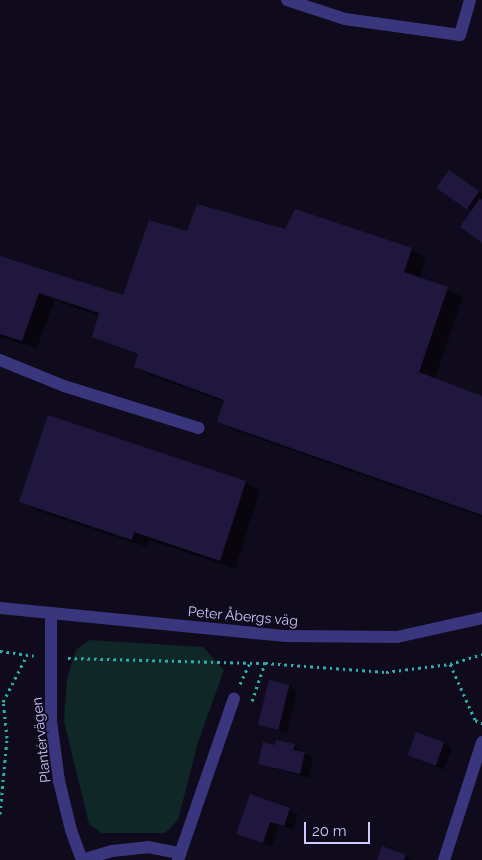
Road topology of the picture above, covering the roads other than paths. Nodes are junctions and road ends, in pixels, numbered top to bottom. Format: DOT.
graph roads {
  1 [pos="287,0"];
  2 [pos="470,0"];
  3 [pos="0,360"];
  4 [pos="199,428"];
  5 [pos="0,608"];
  6 [pos="51,613"];
  7 [pos="482,618"];
  8 [pos="234,698"];
  9 [pos="482,742"];
  10 [pos="179,857"];
  11 [pos="82,860"];
  12 [pos="444,860"];
  1 -- 2 [label="street"];
  3 -- 4 [label="street"];
  5 -- 6 [label="street, Peter Åbergs väg"];
  6 -- 7 [label="street, Peter Åbergs väg"];
  6 -- 11 [label="street, Plantérvägen"];
  8 -- 10 [label="street, Plantérvägen"];
  9 -- 12 [label="street"];
  10 -- 11 [label="street, Plantérvägen"];
}
